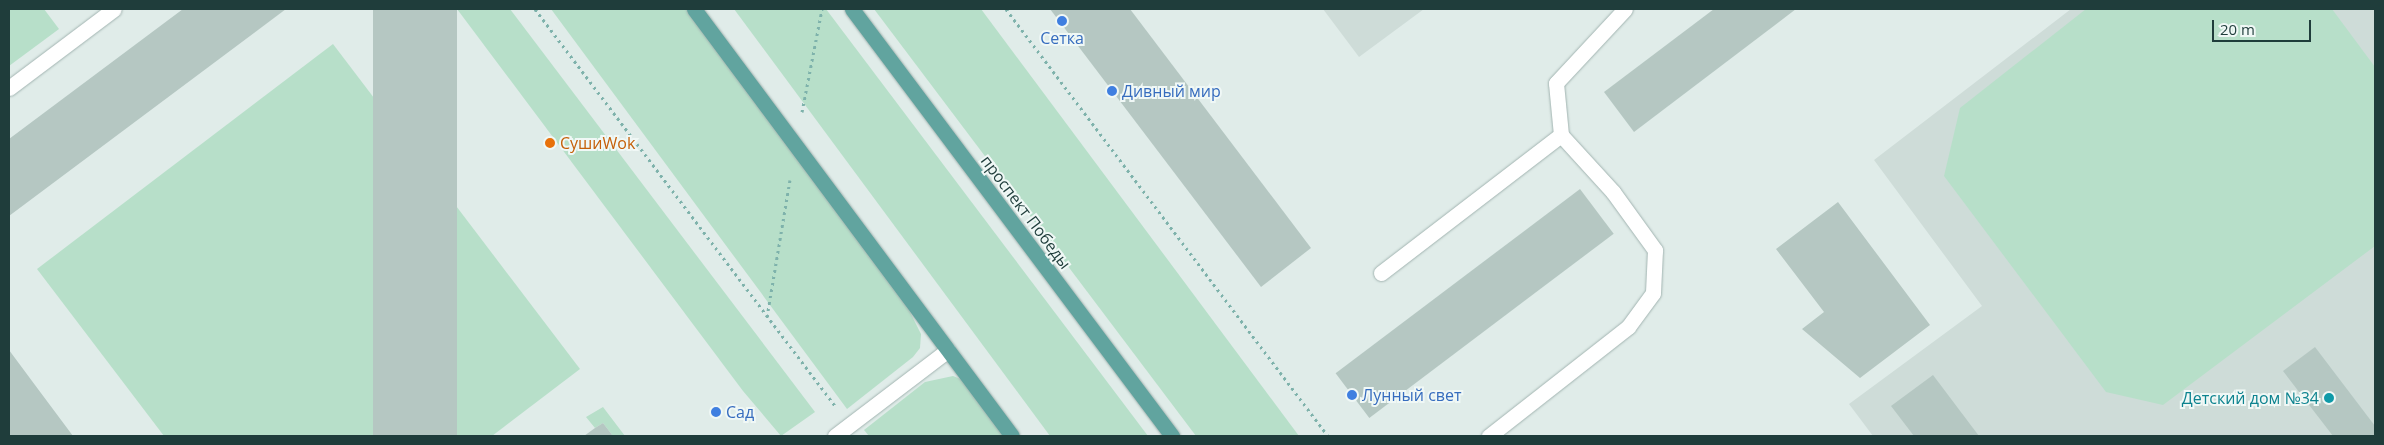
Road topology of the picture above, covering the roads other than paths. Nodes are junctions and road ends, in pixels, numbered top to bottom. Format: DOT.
graph roads {
  1 [pos="114,9"];
  2 [pos="694,9"];
  3 [pos="852,9"];
  4 [pos="1625,9"];
  5 [pos="9,88"];
  6 [pos="1560,135"];
  7 [pos="1381,273"];
  8 [pos="948,350"];
  9 [pos="835,436"];
  10 [pos="1012,436"];
  11 [pos="1172,436"];
  12 [pos="1489,436"];
  1 -- 5 [label="lane"];
  2 -- 8 [label="main road"];
  3 -- 11 [label="main road, проспект Победы"];
  4 -- 6 [label="lane"];
  6 -- 7 [label="lane"];
  6 -- 12 [label="lane"];
  8 -- 9 [label="lane"];
  8 -- 10 [label="main road"];
}
